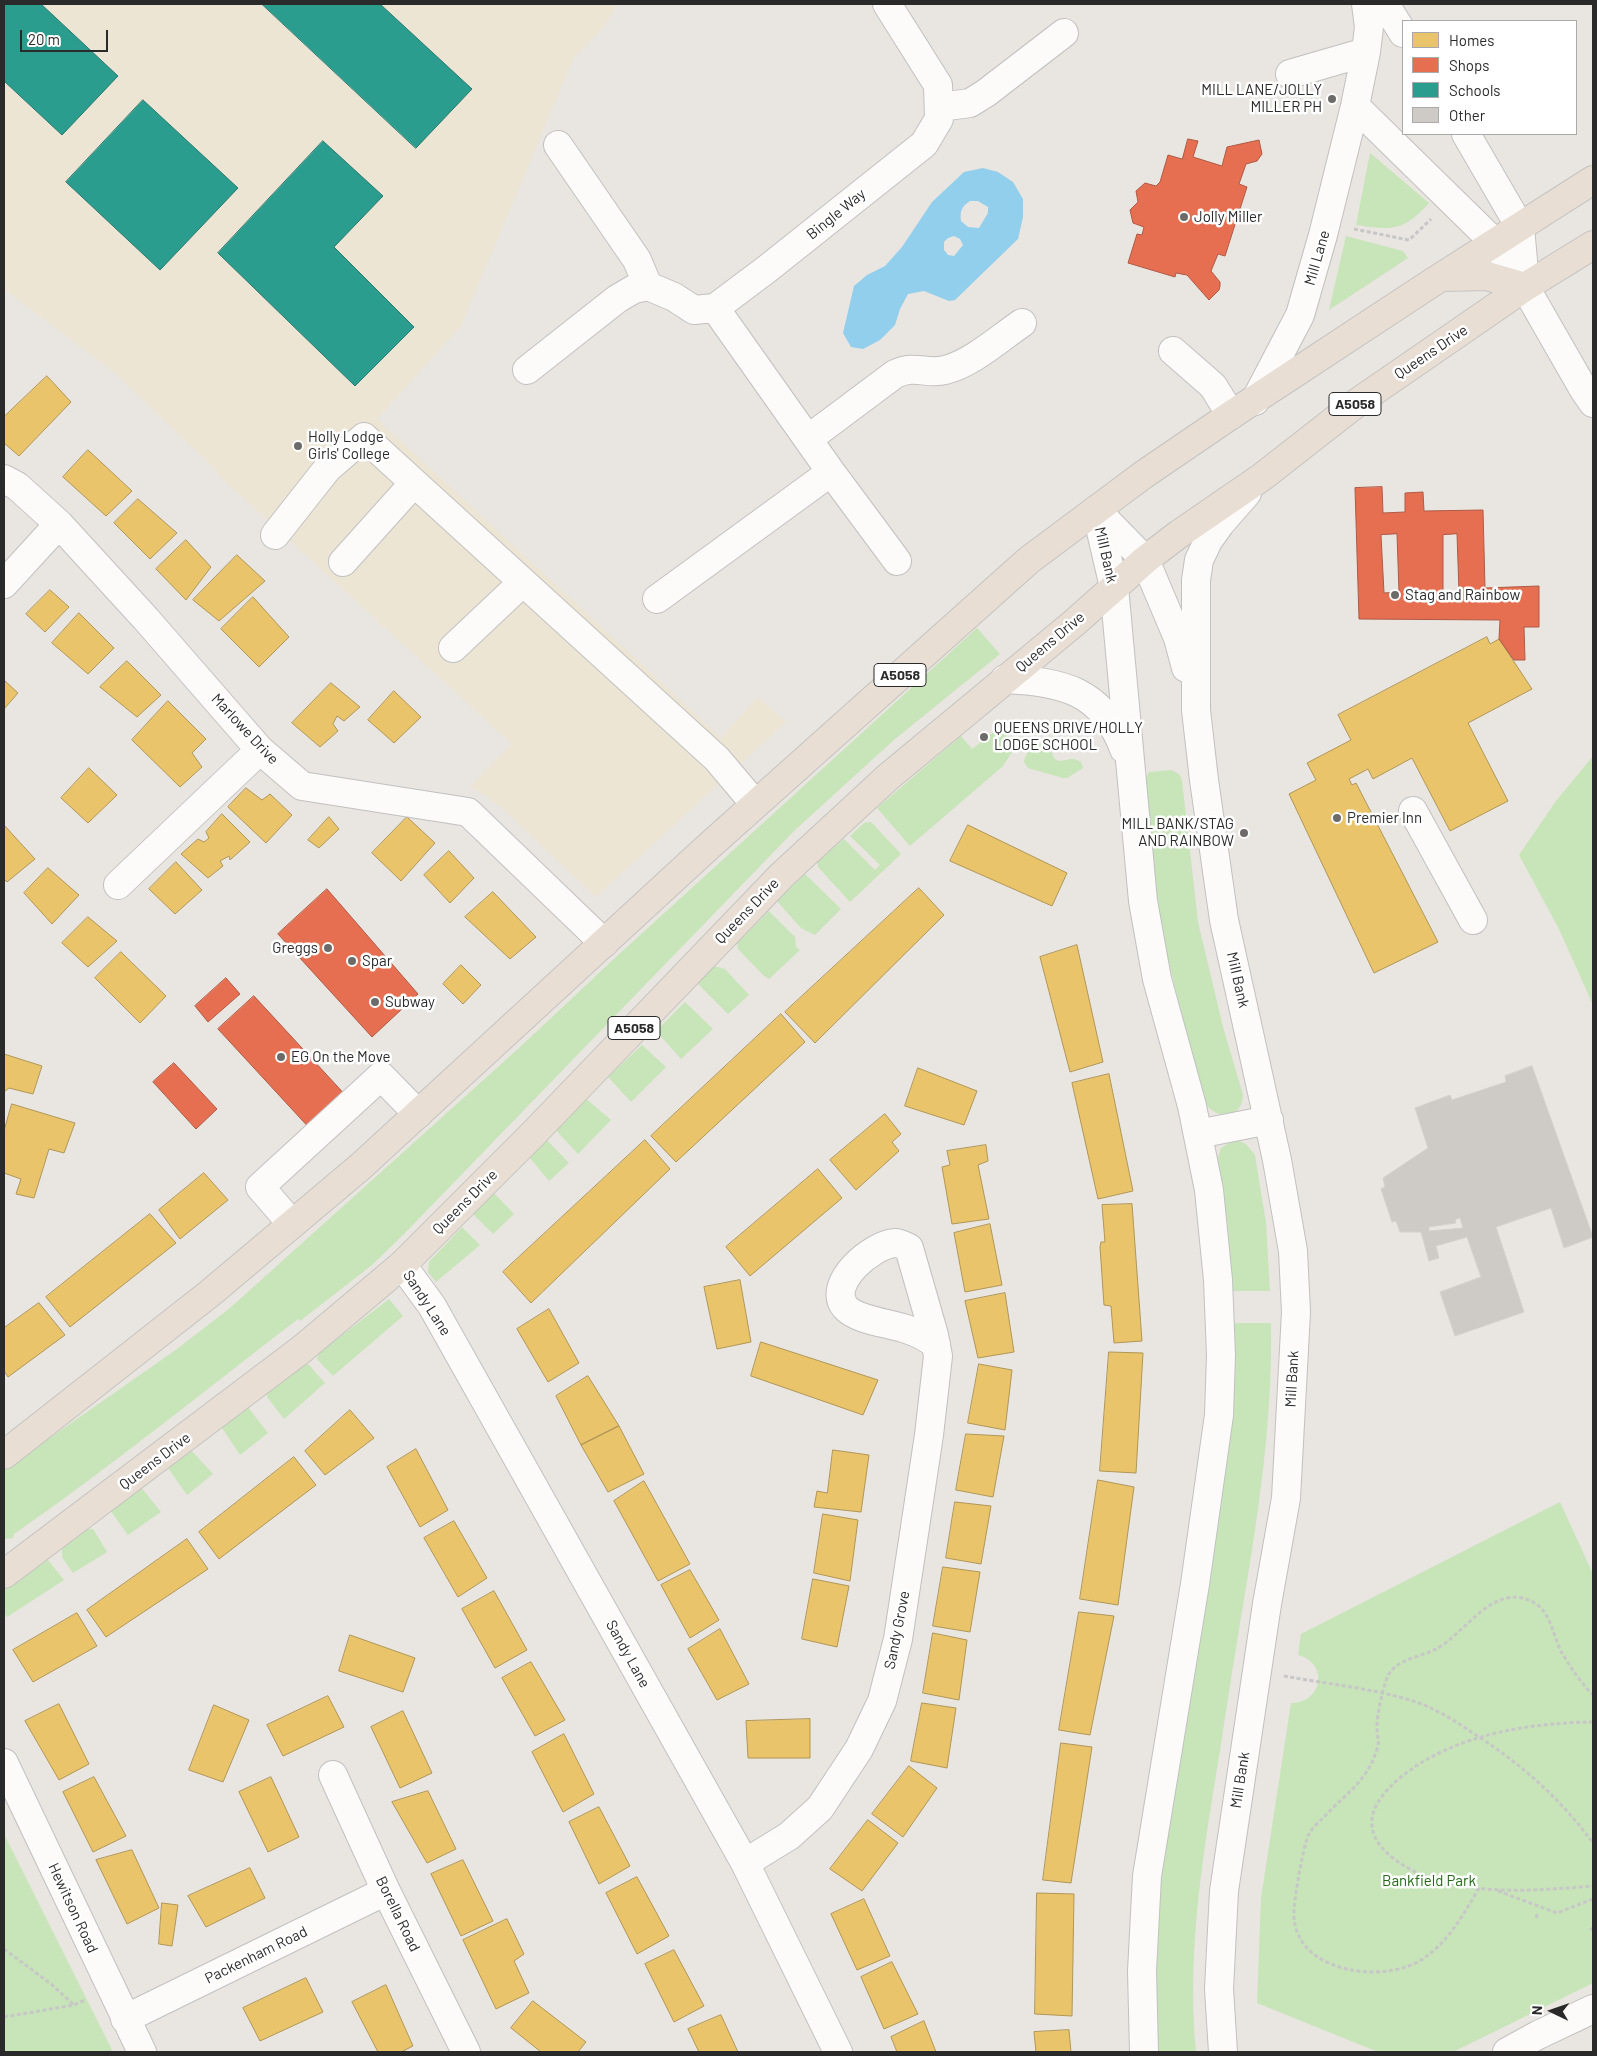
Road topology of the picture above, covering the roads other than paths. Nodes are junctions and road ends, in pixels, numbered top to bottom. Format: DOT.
graph roads {
  1 [pos="887,4"];
  2 [pos="1366,4"];
  3 [pos="1385,4"];
  4 [pos="1402,31"];
  5 [pos="1064,33"];
  6 [pos="1366,52"];
  7 [pos="1290,74"];
  8 [pos="1355,106"];
  9 [pos="940,108"];
  10 [pos="1467,135"];
  11 [pos="558,145"];
  12 [pos="1593,180"];
  13 [pos="1520,227"];
  14 [pos="1496,243"];
  15 [pos="1593,245"];
  16 [pos="1441,277"];
  17 [pos="648,286"];
  18 [pos="1525,287"];
  19 [pos="715,308"];
  20 [pos="1022,323"];
  21 [pos="1173,351"];
  22 [pos="527,370"];
  23 [pos="1255,401"];
  24 [pos="1593,403"];
  25 [pos="1231,415"];
  26 [pos="808,439"];
  27 [pos="831,472"];
  28 [pos="1262,478"];
  29 [pos="4,479"];
  30 [pos="414,483"];
  31 [pos="1096,510"];
  32 [pos="60,524"];
  33 [pos="275,535"];
  34 [pos="1145,560"];
  35 [pos="897,561"];
  36 [pos="343,562"];
  37 [pos="523,582"];
  38 [pos="4,584"];
  39 [pos="1114,587"];
  40 [pos="657,599"];
  41 [pos="453,648"];
  42 [pos="1005,679"];
  43 [pos="1196,710"];
  44 [pos="260,750"];
  45 [pos="1132,769"];
  46 [pos="755,804"];
  47 [pos="1413,811"];
  48 [pos="118,885"];
  49 [pos="1473,920"];
  50 [pos="604,943"];
  51 [pos="418,1114"];
  52 [pos="1268,1120"];
  53 [pos="1198,1134"];
  54 [pos="292,1224"];
  55 [pos="402,1265"];
  56 [pos="936,1344"];
  57 [pos="4,1455"];
  58 [pos="4,1573"];
  59 [pos="4,1763"];
  60 [pos="333,1775"];
  61 [pos="745,1863"];
  62 [pos="386,1891"];
  63 [pos="1593,2009"];
  64 [pos="125,2019"];
  65 [pos="1542,2043"];
  66 [pos="142,2052"];
  67 [pos="466,2052"];
  68 [pos="838,2052"];
  69 [pos="1144,2052"];
  70 [pos="1223,2052"];
  71 [pos="1507,2052"];
  1 -- 9 [label="street, Bingle Way"];
  2 -- 6 [label="street, Mill Lane"];
  3 -- 4 [label="street"];
  5 -- 9 [label="street"];
  6 -- 7 [label="street"];
  6 -- 8 [label="street, Mill Lane"];
  8 -- 14 [label="street"];
  8 -- 23 [label="street, Mill Lane"];
  9 -- 19 [label="street, Bingle Way"];
  10 -- 13 [label="street"];
  11 -- 17 [label="street"];
  12 -- 13 [label="highway, A5058"];
  13 -- 14 [label="highway, A5058"];
  13 -- 18 [label="street"];
  14 -- 16 [label="highway, A5058"];
  14 -- 18 [label="street"];
  15 -- 18 [label="highway, Queens Drive / A5058"];
  16 -- 18 [label="highway"];
  16 -- 23 [label="highway, A5058"];
  17 -- 19 [label="street"];
  17 -- 22 [label="street"];
  18 -- 24 [label="street"];
  18 -- 28 [label="highway, Queens Drive / A5058"];
  19 -- 26 [label="street"];
  20 -- 26 [label="street"];
  21 -- 25 [label="street"];
  23 -- 25 [label="highway, A5058"];
  25 -- 31 [label="highway, A5058"];
  26 -- 27 [label="street"];
  27 -- 35 [label="street"];
  27 -- 40 [label="street"];
  28 -- 34 [label="highway, Queens Drive / A5058"];
  28 -- 43 [label="street, Mill Bank"];
  29 -- 32 [label="street, Marlowe Drive"];
  30 -- 33 [label="street"];
  30 -- 36 [label="street"];
  30 -- 37 [label="street"];
  31 -- 34 [label="street, Mill Bank"];
  31 -- 39 [label="street, Mill Bank"];
  31 -- 46 [label="highway, A5058"];
  32 -- 38 [label="street"];
  32 -- 44 [label="street, Marlowe Drive"];
  34 -- 39 [label="highway, Queens Drive / A5058"];
  34 -- 43 [label="street, Mill Bank"];
  37 -- 41 [label="street"];
  37 -- 46 [label="street"];
  39 -- 42 [label="highway, Queens Drive / A5058"];
  39 -- 45 [label="street, Mill Bank"];
  42 -- 45 [label="street, Mill Bank"];
  42 -- 55 [label="highway, Queens Drive / A5058"];
  43 -- 52 [label="street, Mill Bank"];
  44 -- 48 [label="street"];
  44 -- 50 [label="street, Marlowe Drive"];
  45 -- 53 [label="street, Mill Bank"];
  46 -- 50 [label="highway, A5058"];
  47 -- 49 [label="street"];
  50 -- 51 [label="highway, A5058"];
  51 -- 54 [label="highway, A5058"];
  51 -- 54 [label="street"];
  52 -- 53 [label="street"];
  52 -- 70 [label="street, Mill Bank"];
  53 -- 69 [label="street, Mill Bank"];
  54 -- 57 [label="highway, A5058"];
  55 -- 58 [label="highway, Queens Drive / A5058"];
  55 -- 61 [label="street, Sandy Lane"];
  56 -- 61 [label="street, Sandy Grove"];
  59 -- 64 [label="street, Hewitson Road"];
  60 -- 62 [label="street, Borella Road"];
  61 -- 68 [label="street, Sandy Lane"];
  62 -- 64 [label="street, Packenham Road"];
  62 -- 67 [label="street, Borella Road"];
  63 -- 65 [label="street"];
  64 -- 66 [label="street, Hewitson Road"];
  65 -- 71 [label="street"];
}
